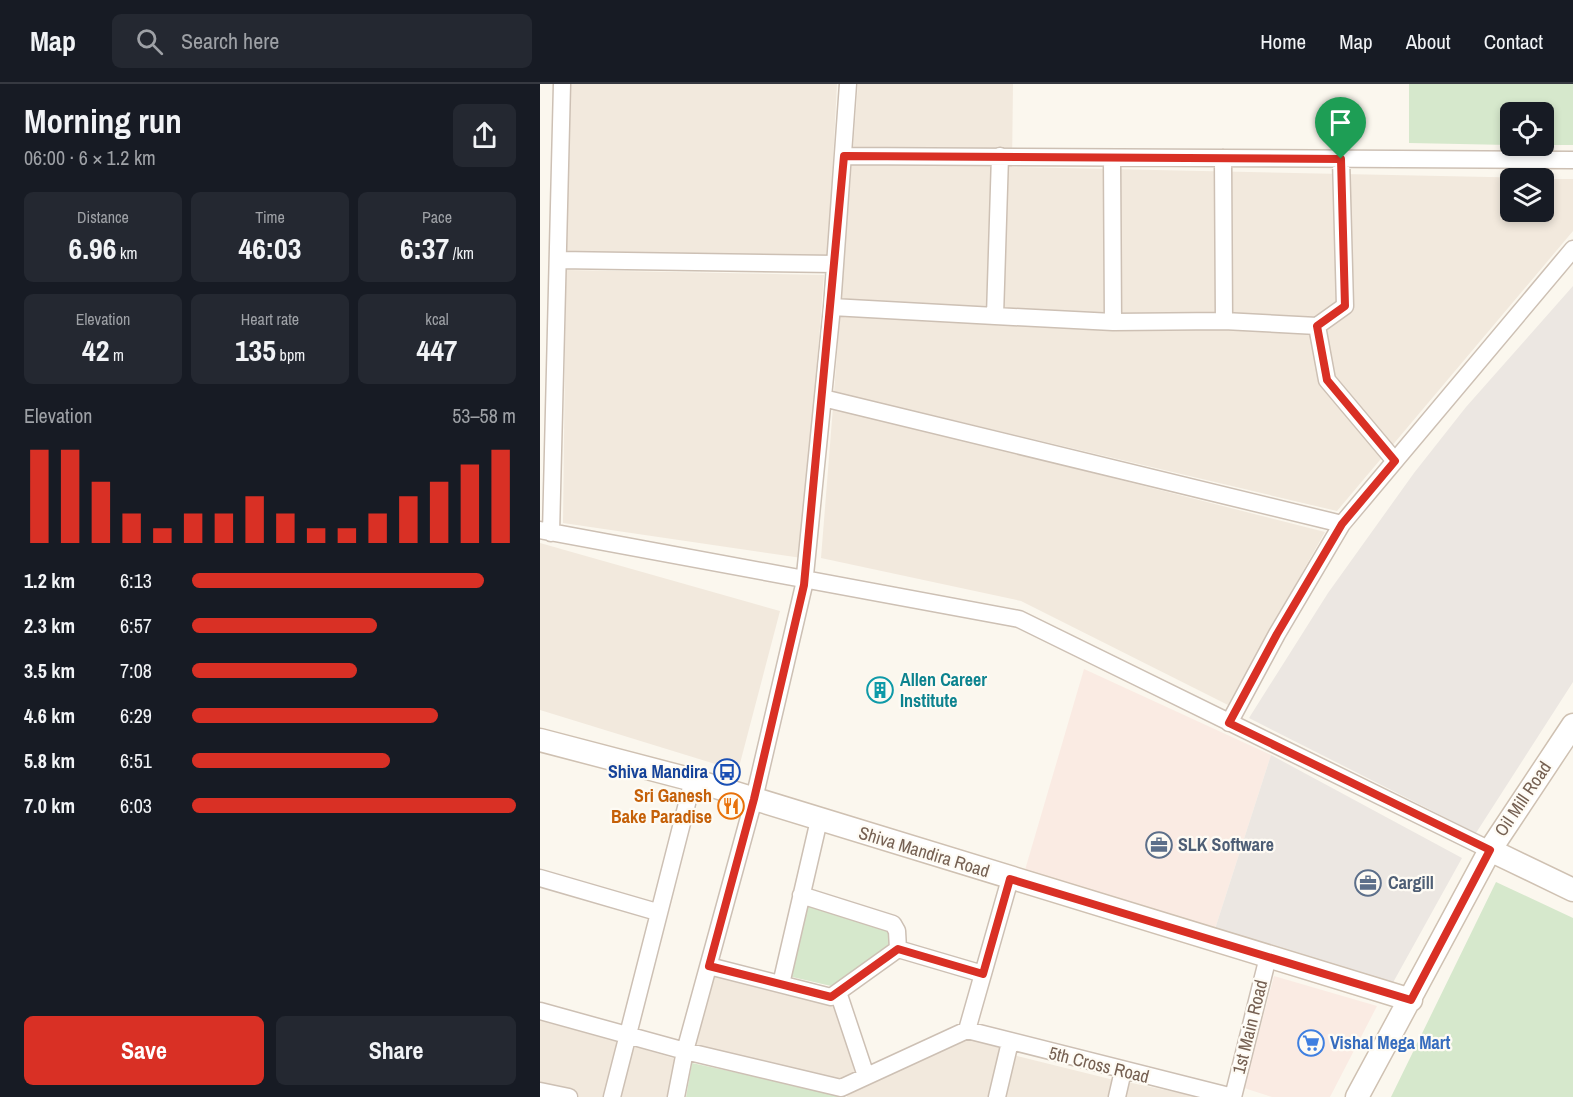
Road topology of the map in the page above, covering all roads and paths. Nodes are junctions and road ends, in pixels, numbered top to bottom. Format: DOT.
graph roads {
  1 [pos="562,84"];
  2 [pos="848,84"];
  3 [pos="844,156"];
  4 [pos="1000,156"];
  5 [pos="1112,158"];
  6 [pos="1224,158"];
  7 [pos="1341,159"];
  8 [pos="1573,160"];
  9 [pos="1573,249"];
  10 [pos="558,260"];
  11 [pos="835,264"];
  12 [pos="831,307"];
  13 [pos="995,316"];
  14 [pos="1224,321"];
  15 [pos="1113,322"];
  16 [pos="1317,326"];
  17 [pos="823,398"];
  18 [pos="1395,461"];
  19 [pos="1342,524"];
  20 [pos="545,532"];
  21 [pos="804,580"];
  22 [pos="1229,723"];
  23 [pos="1573,725"];
  24 [pos="540,740"];
  25 [pos="693,780"];
  26 [pos="754,799"];
  27 [pos="819,820"];
  28 [pos="1490,850"];
  29 [pos="1010,879"];
  30 [pos="541,882"];
  31 [pos="1573,890"];
  32 [pos="801,895"];
  33 [pos="657,912"];
  34 [pos="898,949"];
  35 [pos="1268,957"];
  36 [pos="709,966"];
  37 [pos="983,974"];
  38 [pos="781,984"];
  39 [pos="838,992"];
  40 [pos="1411,1000"];
  41 [pos="540,1011"];
  42 [pos="967,1030"];
  43 [pos="627,1034"];
  44 [pos="1010,1042"];
  45 [pos="686,1051"];
  46 [pos="1123,1071"];
  47 [pos="866,1076"];
  48 [pos="540,1091"];
  49 [pos="840,1093"];
  50 [pos="1236,1096"];
  51 [pos="569,1097"];
  52 [pos="612,1097"];
  53 [pos="676,1097"];
  54 [pos="997,1097"];
  55 [pos="1117,1097"];
  56 [pos="1357,1097"];
  1 -- 10 [label="street"];
  2 -- 3 [label="street"];
  3 -- 4 [label="street"];
  3 -- 11 [label="street"];
  4 -- 5 [label="street"];
  4 -- 13 [label="street"];
  5 -- 6 [label="street"];
  5 -- 15 [label="street"];
  6 -- 7 [label="street"];
  6 -- 14 [label="street"];
  7 -- 8 [label="street"];
  7 -- 16 [label="street"];
  9 -- 18 [label="street"];
  10 -- 11 [label="street"];
  10 -- 20 [label="street"];
  11 -- 12 [label="street"];
  12 -- 13 [label="street"];
  12 -- 17 [label="street"];
  13 -- 15 [label="street"];
  14 -- 15 [label="street"];
  14 -- 16 [label="street"];
  16 -- 18 [label="street"];
  17 -- 19 [label="street"];
  17 -- 21 [label="street"];
  18 -- 19 [label="street"];
  19 -- 22 [label="street"];
  20 -- 21 [label="street"];
  21 -- 22 [label="street"];
  21 -- 26 [label="street"];
  22 -- 28 [label="street"];
  23 -- 28 [label="street, Oil Mill Road"];
  24 -- 25 [label="street, Shiva Mandira Road"];
  25 -- 26 [label="street, Shiva Mandira Road"];
  25 -- 33 [label="street"];
  26 -- 27 [label="street, Shiva Mandira Road"];
  26 -- 36 [label="street"];
  27 -- 29 [label="street, Shiva Mandira Road"];
  27 -- 32 [label="street"];
  28 -- 31 [label="street"];
  28 -- 40 [label="street, Oil Mill Road"];
  29 -- 35 [label="street, Shiva Mandira Road"];
  29 -- 37 [label="street"];
  30 -- 33 [label="street"];
  32 -- 34 [label="street"];
  32 -- 38 [label="street"];
  33 -- 43 [label="street"];
  34 -- 37 [label="street"];
  34 -- 39 [label="street"];
  35 -- 40 [label="street, Shiva Mandira Road"];
  35 -- 50 [label="street, 1st Main Road"];
  36 -- 38 [label="street"];
  36 -- 45 [label="street"];
  37 -- 42 [label="street"];
  38 -- 39 [label="street"];
  39 -- 47 [label="street"];
  40 -- 56 [label="street, Oil Mill Road"];
  41 -- 43 [label="street"];
  42 -- 44 [label="street, 5th Cross Road"];
  42 -- 47 [label="street"];
  43 -- 45 [label="street"];
  43 -- 52 [label="street"];
  44 -- 46 [label="street, 5th Cross Road"];
  44 -- 54 [label="street"];
  45 -- 49 [label="street"];
  45 -- 53 [label="street"];
  46 -- 50 [label="street, 5th Cross Road"];
  46 -- 55 [label="street"];
  47 -- 49 [label="street"];
  48 -- 51 [label="street"];
}
